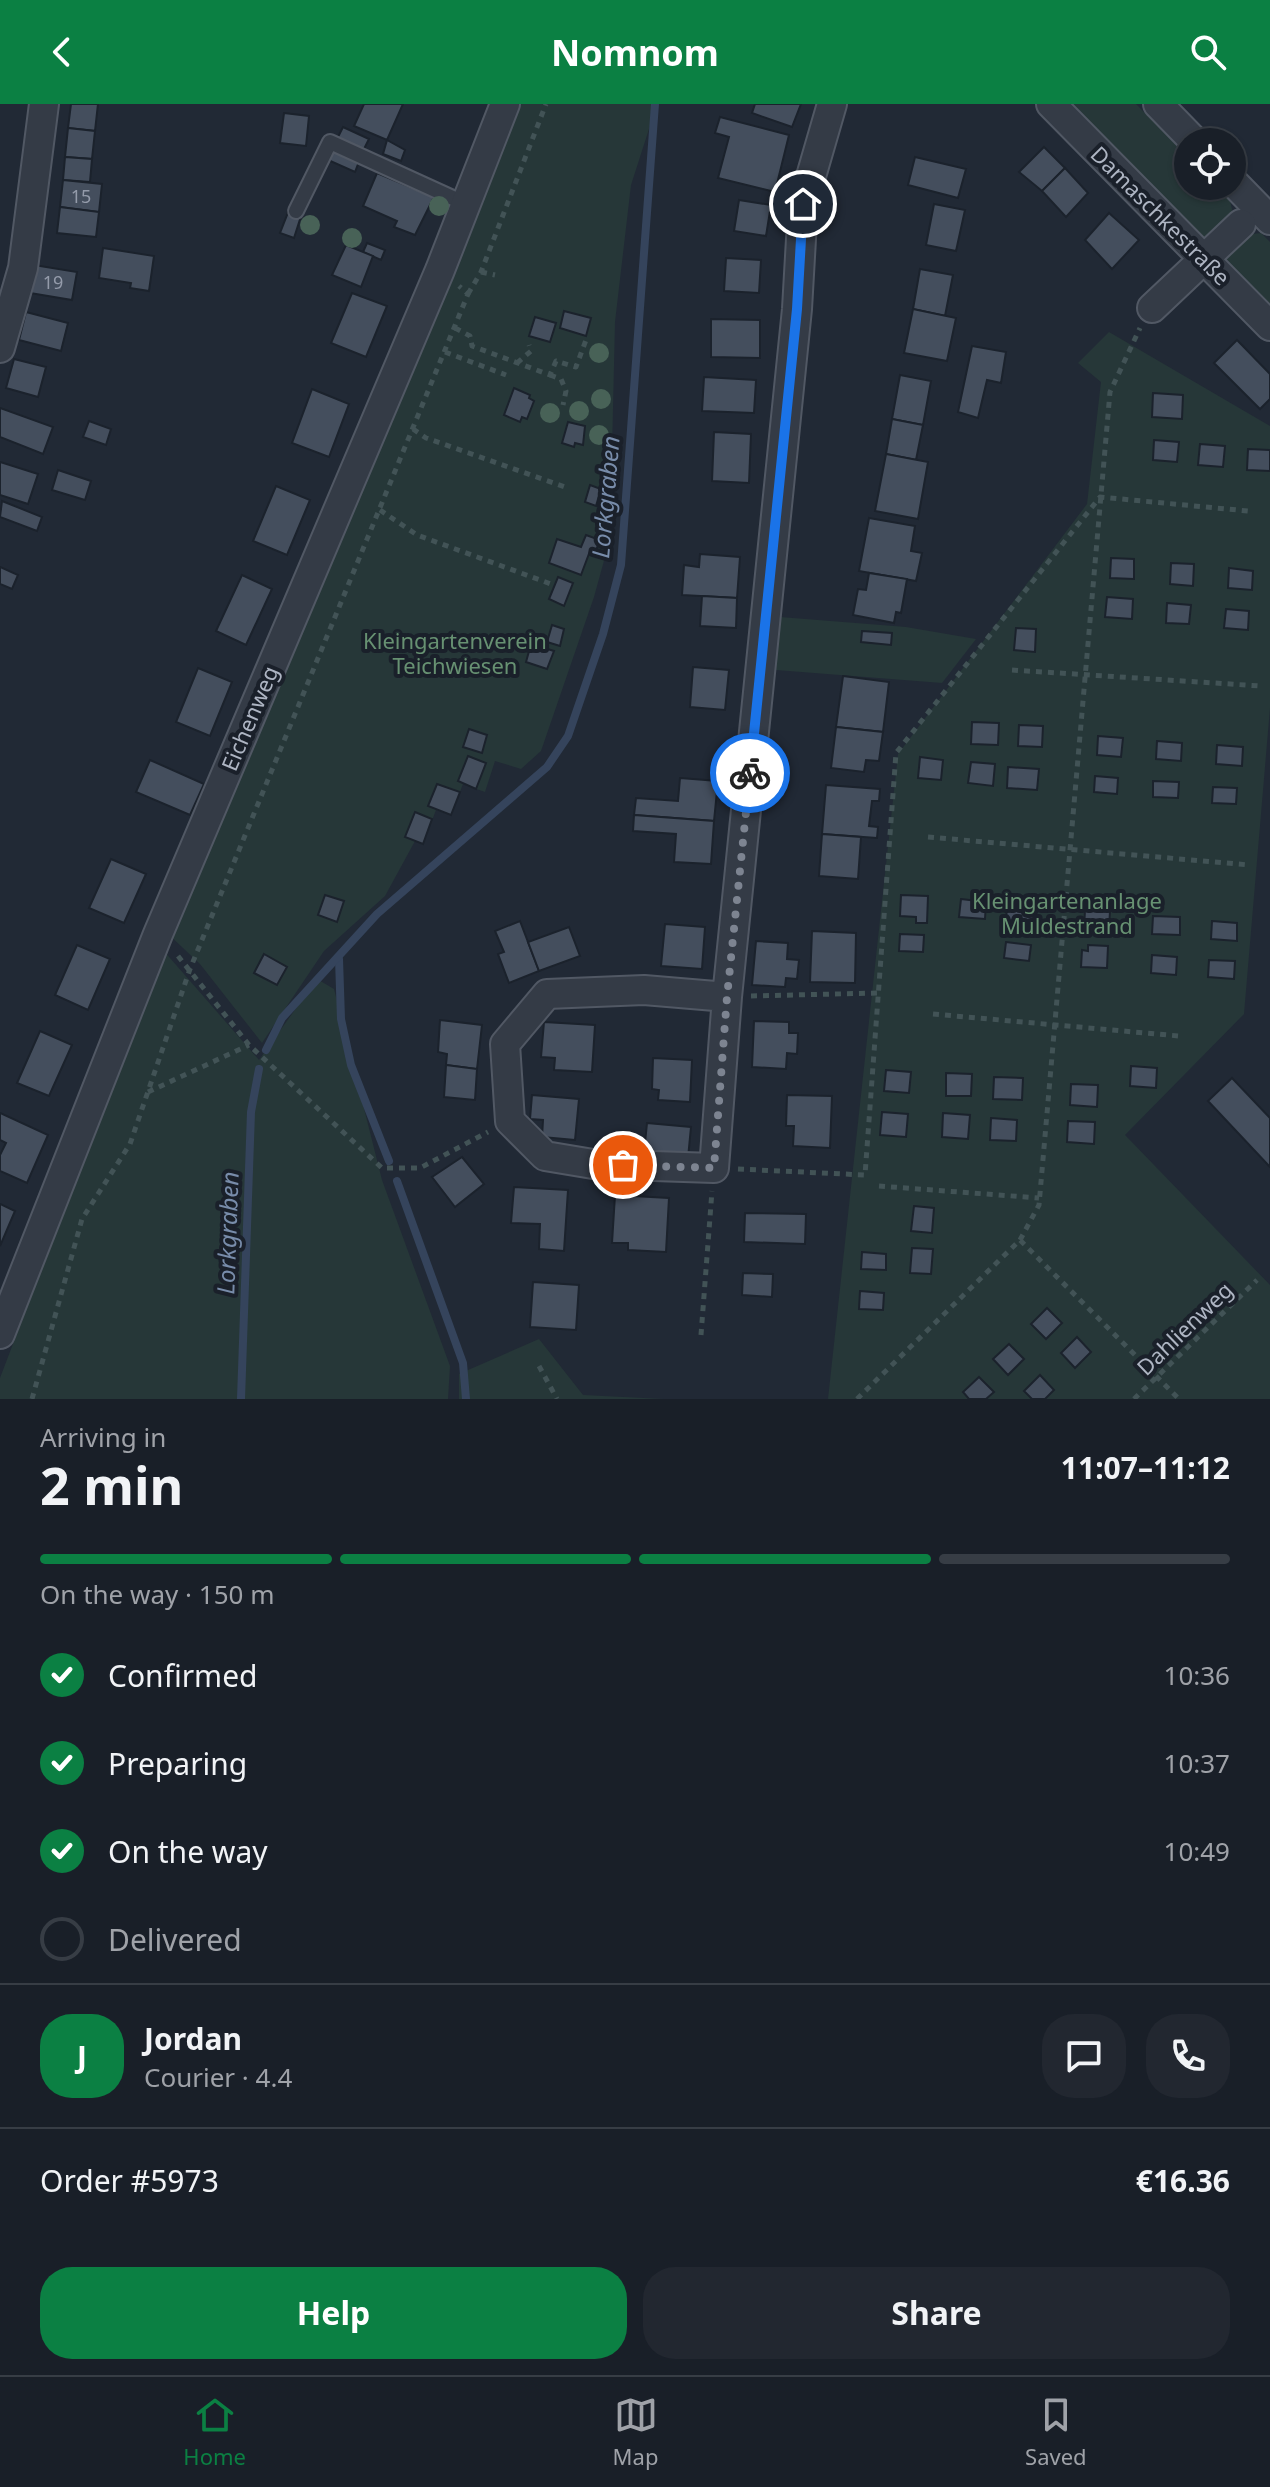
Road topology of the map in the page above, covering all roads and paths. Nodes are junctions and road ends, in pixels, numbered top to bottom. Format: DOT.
graph roads {
  1 [pos="44,104"];
  2 [pos="505,104"];
  3 [pos="546,104"];
  4 [pos="832,104"];
  5 [pos="1051,104"];
  6 [pos="1158,104"];
  7 [pos="1181,128"];
  8 [pos="1245,200"];
  9 [pos="466,204"];
  10 [pos="296,211"];
  11 [pos="1256,217"];
  12 [pos="1206,259"];
  13 [pos="440,270"];
  14 [pos="481,272"];
  15 [pos="495,275"];
  16 [pos="468,294"];
  17 [pos="1152,308"];
  18 [pos="1270,326"];
  19 [pos="455,328"];
  20 [pos="586,340"];
  21 [pos="529,345"];
  22 [pos="0,348"];
  23 [pos="445,352"];
  24 [pos="517,363"];
  25 [pos="506,375"];
  26 [pos="550,375"];
  27 [pos="563,405"];
  28 [pos="413,429"];
  29 [pos="568,488"];
  30 [pos="1100,497"];
  31 [pos="380,510"];
  32 [pos="1248,511"];
  33 [pos="551,584"];
  34 [pos="1012,670"];
  35 [pos="1085,674"];
  36 [pos="1261,686"];
  37 [pos="928,837"];
  38 [pos="1070,850"];
  39 [pos="1249,865"];
  40 [pos="158,934"];
  41 [pos="190,969"];
  42 [pos="878,993"];
  43 [pos="727,997"];
  44 [pos="933,1014"];
  45 [pos="1054,1024"];
  46 [pos="1179,1036"];
  47 [pos="249,1045"];
  48 [pos="147,1093"];
  49 [pos="510,1121"];
  50 [pos="714,1168"];
  51 [pos="879,1186"];
  52 [pos="1039,1198"];
  53 [pos="1020,1240"];
  54 [pos="1257,1280"];
  55 [pos="0,1334"];
  56 [pos="701,1335"];
  57 [pos="539,1366"];
  58 [pos="1157,1376"];
  59 [pos="32,1399"];
  60 [pos="557,1399"];
  61 [pos="857,1399"];
  62 [pos="1134,1399"];
  63 [pos="1179,1399"];
  1 -- 22 [label="street"];
  2 -- 9 [label="street, Eichenweg"];
  3 -- 14 [label="path"];
  4 -- 43 [label="street"];
  5 -- 12 [label="street, Damaschkestraße"];
  6 -- 7 [label="street"];
  8 -- 11 [label="street"];
  9 -- 10 [label="lane"];
  9 -- 13 [label="street, Eichenweg"];
  11 -- 12 [label="street"];
  12 -- 17 [label="street"];
  12 -- 18 [label="street, Damaschkestraße"];
  13 -- 16 [label="path"];
  13 -- 40 [label="street, Eichenweg"];
  14 -- 15 [label="path"];
  14 -- 16 [label="path"];
  16 -- 19 [label="path"];
  17 -- 30 [label="path"];
  19 -- 23 [label="path"];
  19 -- 24 [label="path"];
  20 -- 26 [label="path"];
  21 -- 24 [label="path"];
  23 -- 25 [label="path"];
  23 -- 28 [label="path"];
  24 -- 26 [label="path"];
  26 -- 27 [label="path"];
  28 -- 29 [label="path"];
  28 -- 31 [label="path"];
  30 -- 32 [label="path"];
  30 -- 35 [label="path"];
  30 -- 42 [label="path"];
  31 -- 33 [label="path"];
  31 -- 41 [label="path"];
  34 -- 35 [label="path"];
  35 -- 36 [label="path"];
  35 -- 38 [label="path"];
  37 -- 38 [label="path"];
  38 -- 39 [label="path"];
  38 -- 45 [label="path"];
  40 -- 41 [label="path"];
  40 -- 55 [label="street, Eichenweg"];
  41 -- 47 [label="path"];
  41 -- 48 [label="path"];
  42 -- 43 [label="path"];
  42 -- 50 [label="path"];
  43 -- 49 [label="street"];
  43 -- 50 [label="street"];
  44 -- 45 [label="path"];
  45 -- 46 [label="path"];
  45 -- 52 [label="path"];
  47 -- 48 [label="path"];
  47 -- 49 [label="path"];
  48 -- 59 [label="path"];
  49 -- 50 [label="street"];
  50 -- 56 [label="path"];
  51 -- 52 [label="path"];
  52 -- 53 [label="path"];
  53 -- 58 [label="path"];
  53 -- 61 [label="path"];
  54 -- 58 [label="path, Dahlienweg"];
  57 -- 60 [label="path"];
  58 -- 62 [label="path, Dahlienweg"];
  58 -- 63 [label="path"];
}
